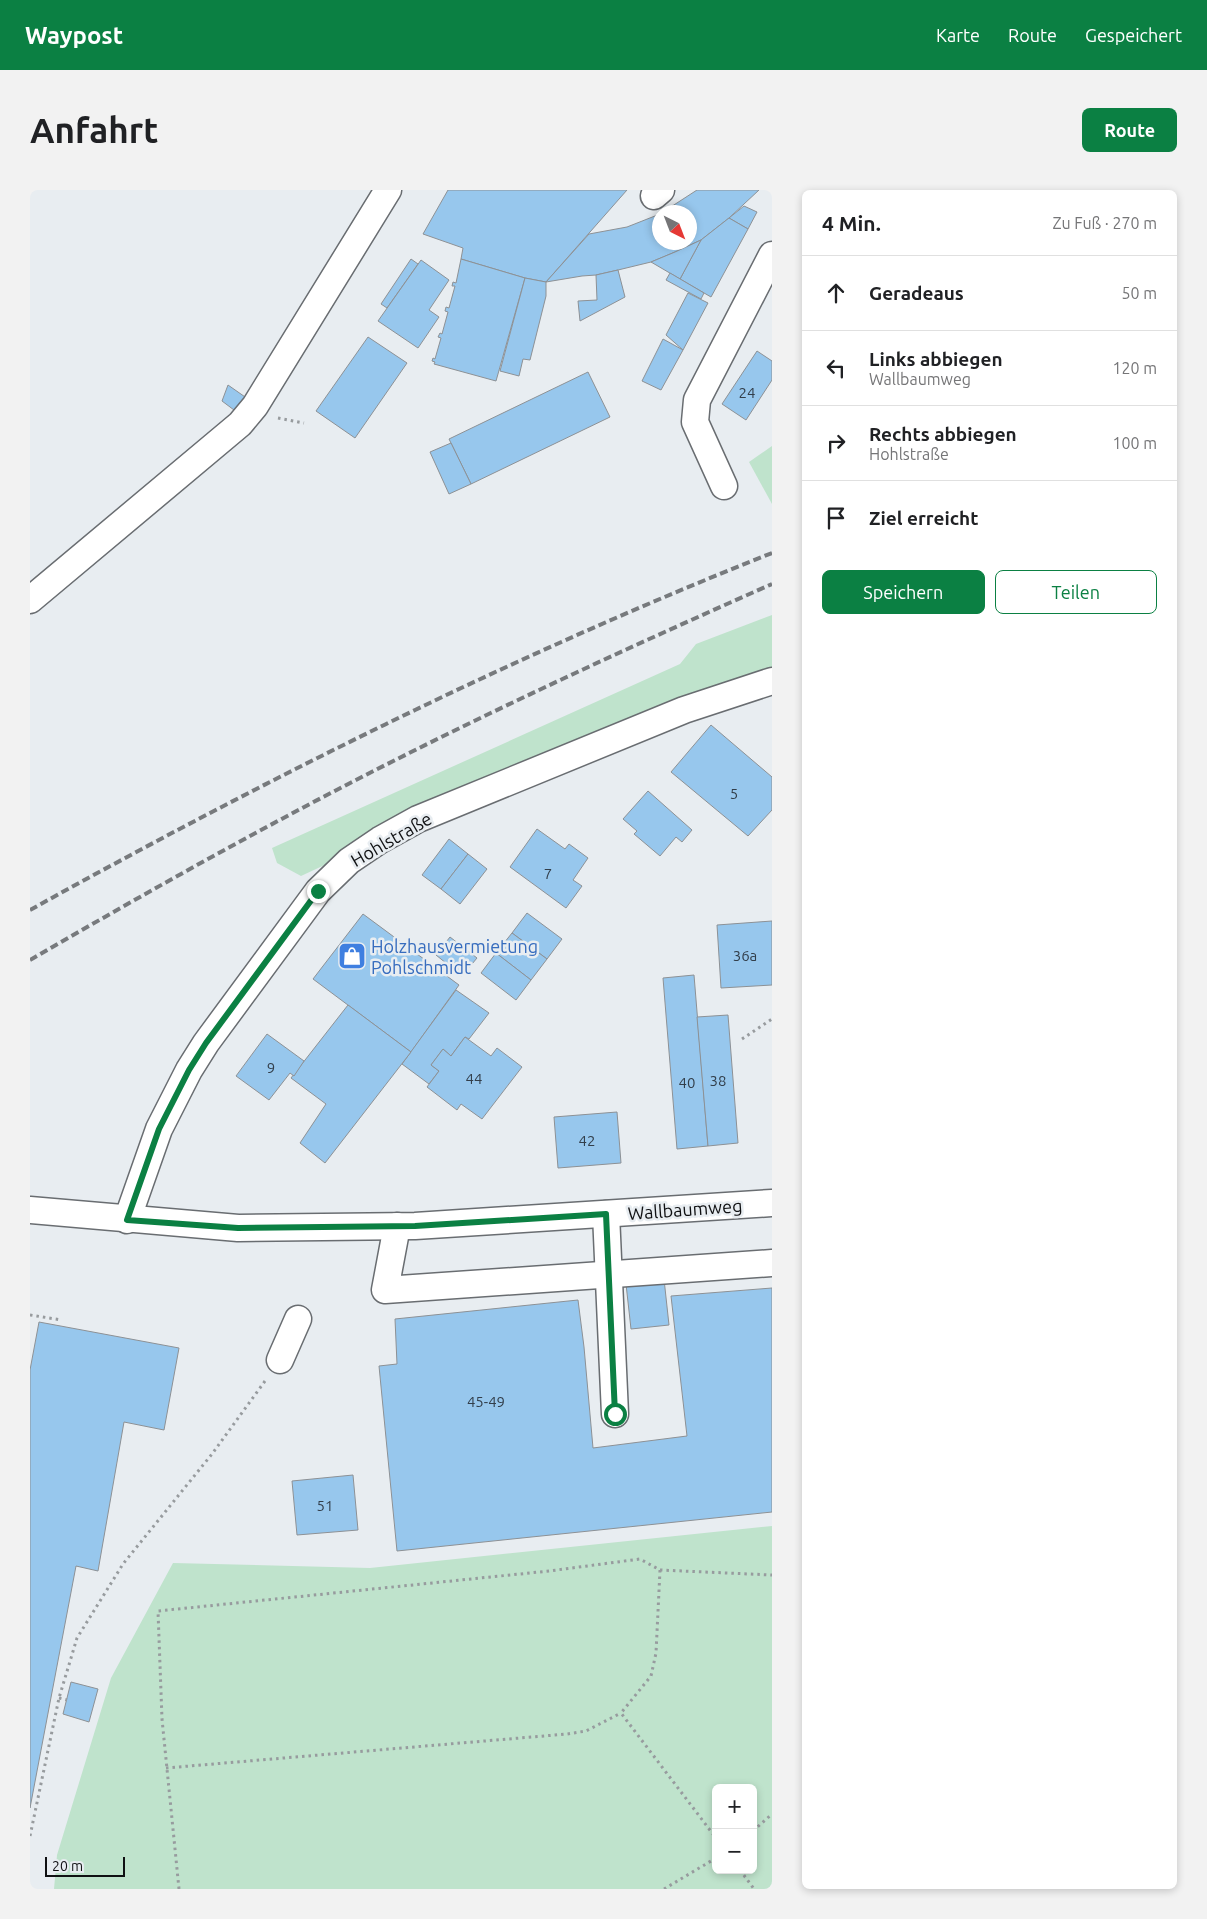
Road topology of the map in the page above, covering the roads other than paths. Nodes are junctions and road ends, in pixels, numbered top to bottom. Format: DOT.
graph roads {
  1 [pos="388,190"];
  2 [pos="772,255"];
  3 [pos="724,486"];
  4 [pos="30,600"];
  5 [pos="772,681"];
  6 [pos="772,1203"];
  7 [pos="30,1210"];
  8 [pos="606,1214"];
  9 [pos="127,1220"];
  10 [pos="397,1226"];
  11 [pos="772,1263"];
  12 [pos="609,1274"];
  13 [pos="298,1319"];
  14 [pos="280,1360"];
  15 [pos="615,1414"];
  1 -- 4 [label="street"];
  2 -- 3 [label="street"];
  5 -- 9 [label="street, Hohlstraße"];
  6 -- 8 [label="street, Wallbaumweg"];
  7 -- 9 [label="street, Wallbaumweg"];
  8 -- 10 [label="street, Wallbaumweg"];
  8 -- 12 [label="street"];
  9 -- 10 [label="street, Wallbaumweg"];
  10 -- 12 [label="street"];
  11 -- 12 [label="street"];
  12 -- 15 [label="street"];
  13 -- 14 [label="street"];
}
